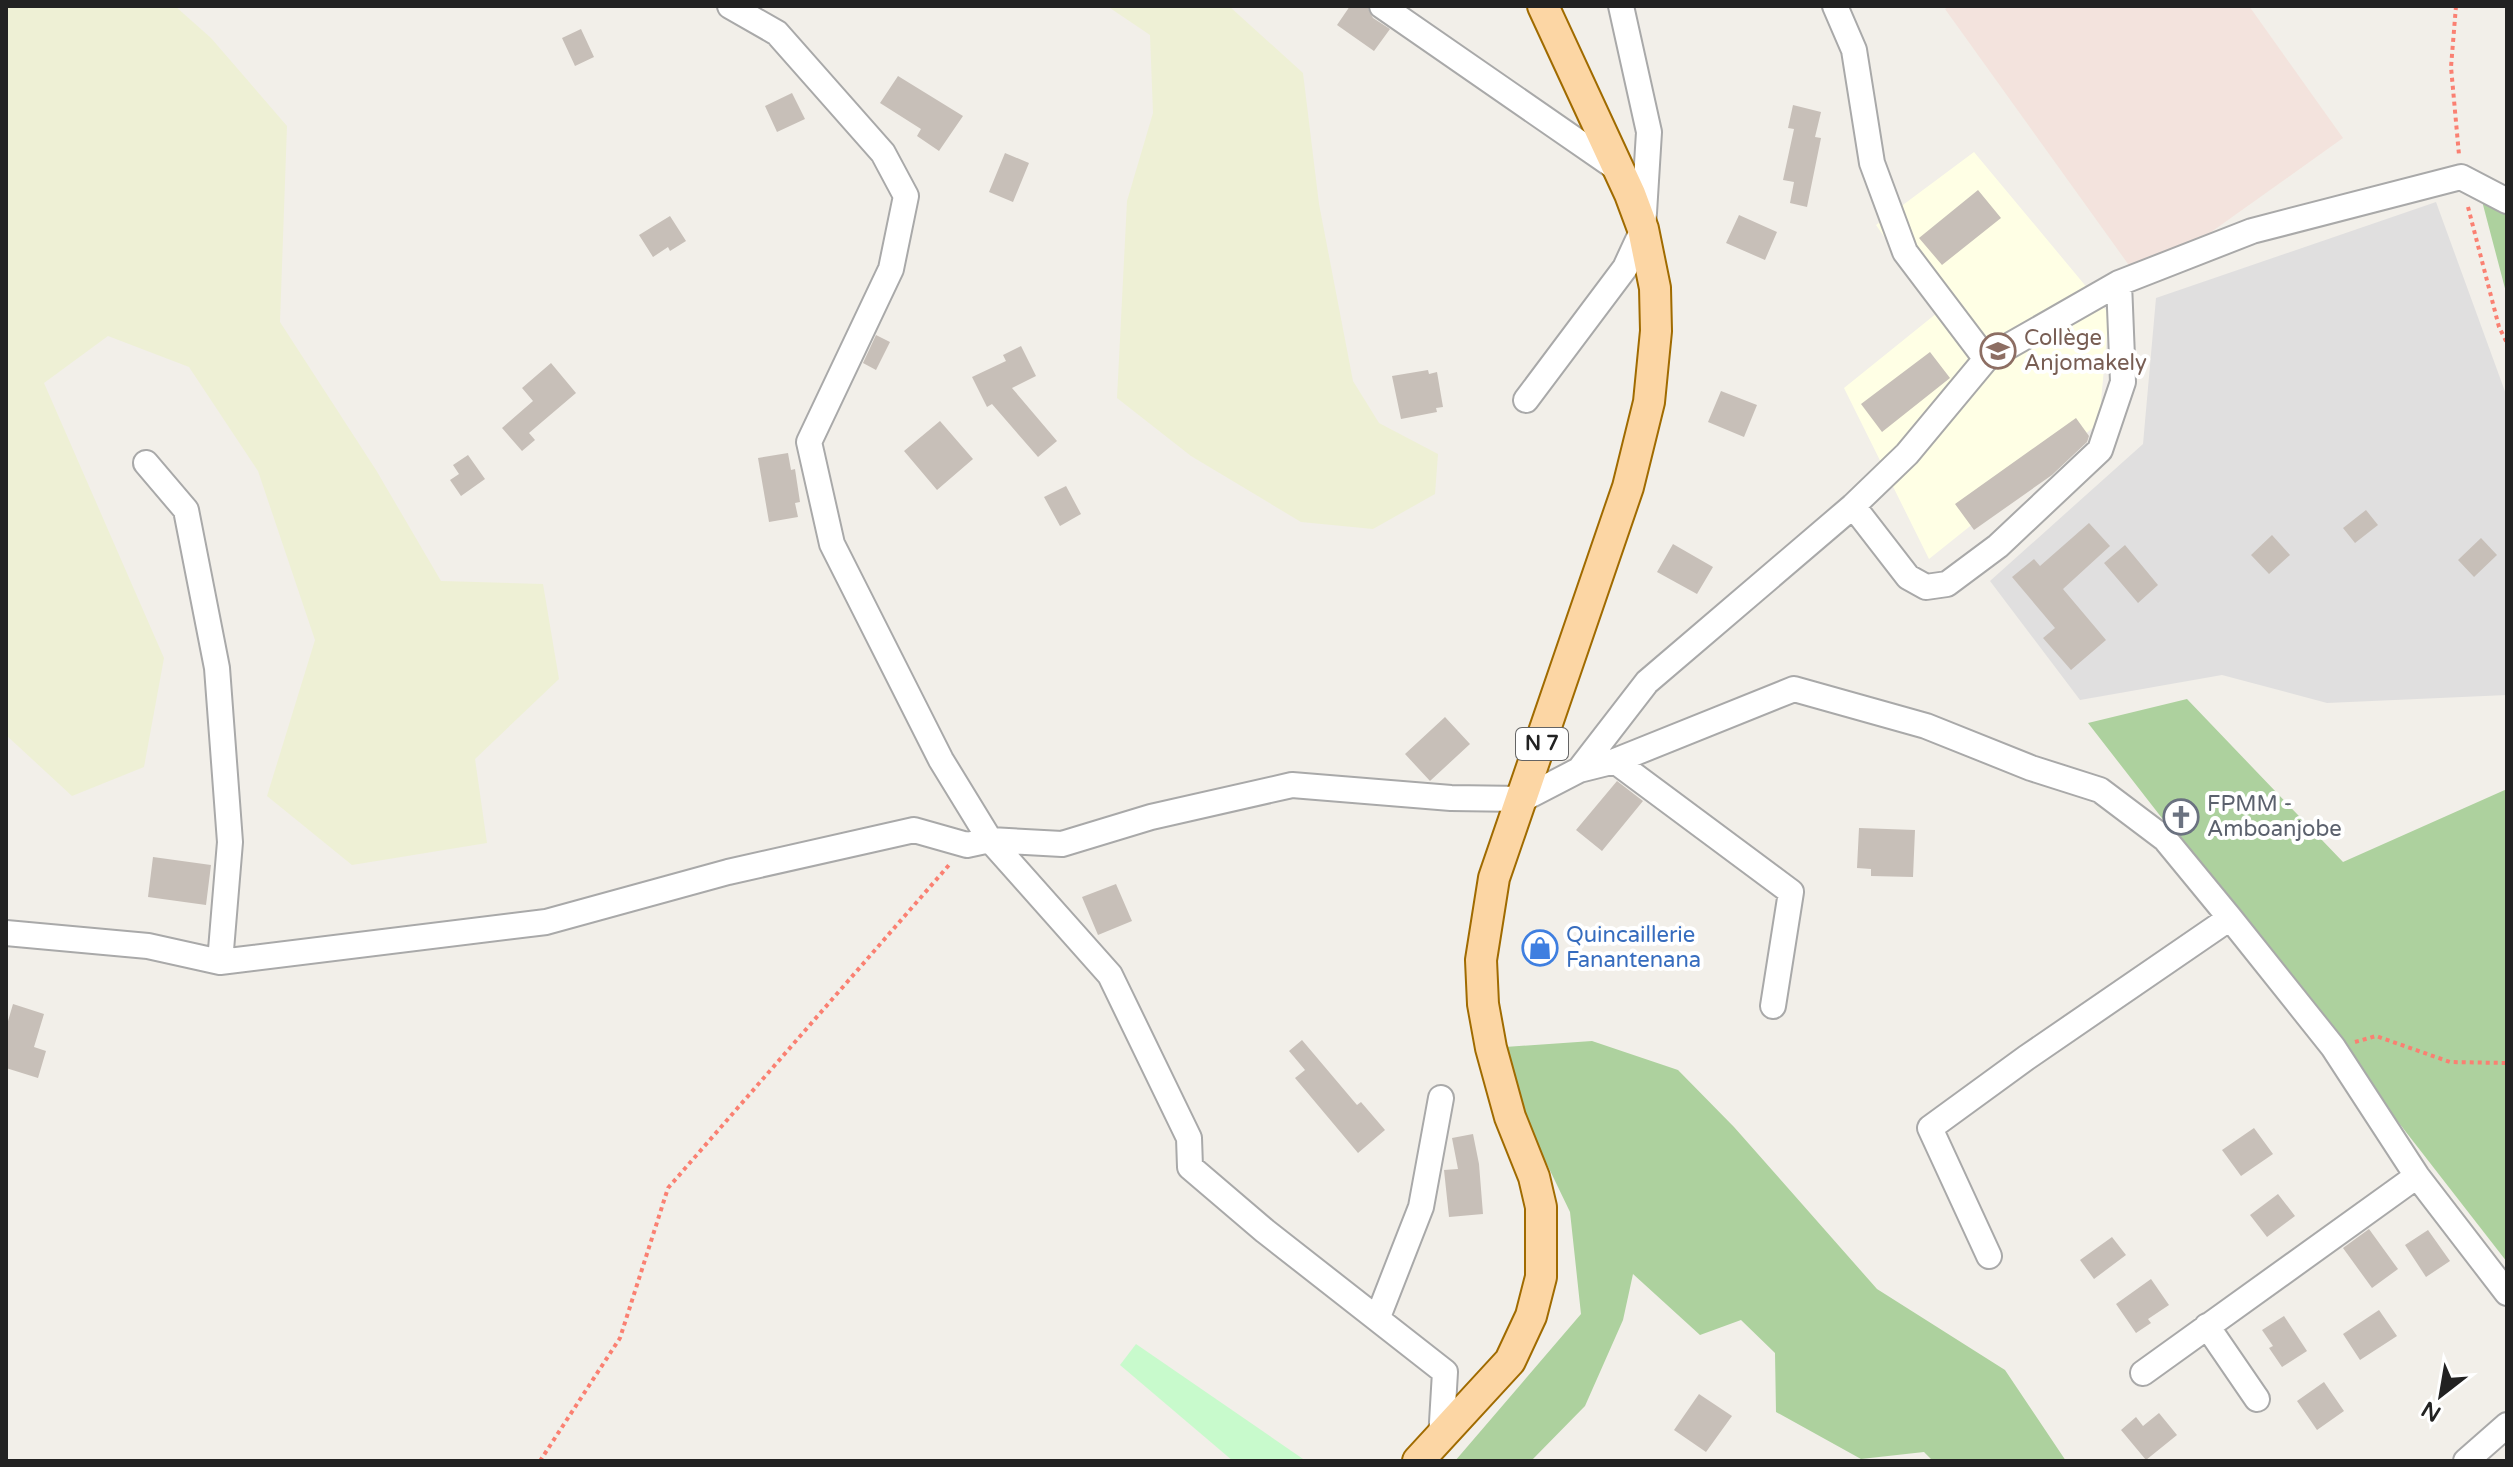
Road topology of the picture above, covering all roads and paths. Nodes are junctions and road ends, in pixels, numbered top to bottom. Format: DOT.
graph roads {
  1 [pos="730,6"];
  2 [pos="773,6"];
  3 [pos="1382,6"];
  4 [pos="1543,6"];
  5 [pos="1621,6"];
  6 [pos="1835,6"];
  7 [pos="2456,6"];
  8 [pos="777,33"];
  9 [pos="1616,168"];
  10 [pos="2461,177"];
  11 [pos="2507,201"];
  12 [pos="1643,229"];
  13 [pos="2119,283"];
  14 [pos="2507,343"];
  15 [pos="1986,359"];
  16 [pos="1526,400"];
  17 [pos="146,463"];
  18 [pos="1853,506"];
  19 [pos="1615,761"];
  20 [pos="1579,770"];
  21 [pos="1523,799"];
  22 [pos="978,842"];
  23 [pos="2230,918"];
  24 [pos="6,933"];
  25 [pos="220,962"];
  26 [pos="1773,1006"];
  27 [pos="2333,1047"];
  28 [pos="2507,1063"];
  29 [pos="1441,1098"];
  30 [pos="2417,1176"];
  31 [pos="1989,1256"];
  32 [pos="2507,1293"];
  33 [pos="1378,1317"];
  34 [pos="2207,1326"];
  35 [pos="2143,1373"];
  36 [pos="2257,1399"];
  37 [pos="2507,1425"];
  38 [pos="1441,1439"];
  39 [pos="540,1461"];
  40 [pos="1418,1461"];
  41 [pos="2466,1461"];
  1 -- 8 [label="street"];
  2 -- 8 [label="street"];
  3 -- 9 [label="street"];
  4 -- 9 [label="main road, N 7"];
  5 -- 12 [label="street"];
  6 -- 15 [label="street"];
  7 -- 10 [label="path"];
  8 -- 22 [label="street"];
  9 -- 12 [label="main road, N 7"];
  10 -- 11 [label="street"];
  10 -- 13 [label="street"];
  10 -- 14 [label="path"];
  12 -- 16 [label="street"];
  12 -- 21 [label="main road, N 7"];
  13 -- 15 [label="street"];
  13 -- 18 [label="street"];
  15 -- 18 [label="street"];
  17 -- 25 [label="street"];
  18 -- 20 [label="street"];
  19 -- 20 [label="street"];
  19 -- 23 [label="street"];
  19 -- 26 [label="street"];
  20 -- 21 [label="street"];
  21 -- 22 [label="street"];
  21 -- 38 [label="main road, N 7"];
  22 -- 25 [label="street"];
  22 -- 33 [label="street"];
  22 -- 39 [label="path"];
  23 -- 27 [label="street"];
  23 -- 31 [label="street"];
  24 -- 25 [label="street"];
  27 -- 28 [label="path"];
  27 -- 30 [label="street"];
  29 -- 33 [label="street"];
  30 -- 32 [label="street"];
  30 -- 34 [label="street"];
  33 -- 38 [label="street"];
  34 -- 35 [label="street"];
  34 -- 36 [label="street"];
  37 -- 41 [label="street"];
  38 -- 40 [label="main road, N 7"];
}
